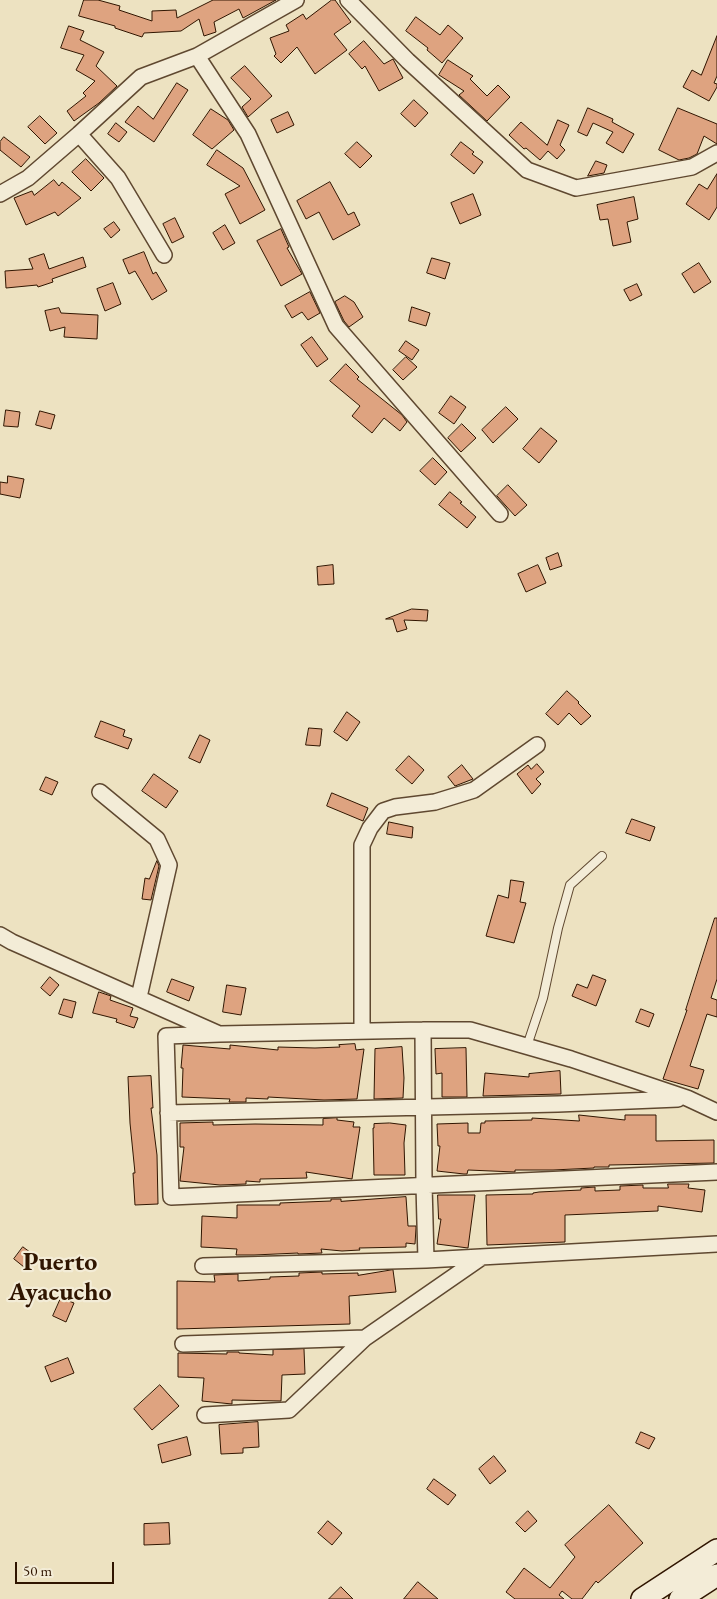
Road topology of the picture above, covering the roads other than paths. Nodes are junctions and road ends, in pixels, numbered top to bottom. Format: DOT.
graph roads {
  1 [pos="296,0"];
  2 [pos="348,0"];
  3 [pos="197,56"];
  4 [pos="79,134"];
  5 [pos="717,153"];
  6 [pos="0,194"];
  7 [pos="164,255"];
  8 [pos="500,514"];
  9 [pos="538,745"];
  10 [pos="100,792"];
  11 [pos="602,856"];
  12 [pos="0,935"];
  13 [pos="139,997"];
  14 [pos="423,1030"];
  15 [pos="362,1031"];
  16 [pos="220,1034"];
  17 [pos="527,1046"];
  18 [pos="687,1098"];
  19 [pos="424,1106"];
  20 [pos="717,1112"];
  21 [pos="168,1113"];
  22 [pos="717,1172"];
  23 [pos="424,1185"];
  24 [pos="717,1244"];
  25 [pos="483,1256"];
  26 [pos="426,1260"];
  27 [pos="203,1266"];
  28 [pos="365,1338"];
  29 [pos="183,1344"];
  30 [pos="205,1415"];
  31 [pos="717,1550"];
  32 [pos="717,1575"];
  33 [pos="642,1599"];
  34 [pos="680,1599"];
  1 -- 3 [label="street"];
  2 -- 5 [label="street"];
  3 -- 4 [label="street"];
  3 -- 8 [label="street"];
  4 -- 6 [label="street"];
  4 -- 7 [label="street"];
  9 -- 15 [label="street"];
  10 -- 13 [label="street"];
  11 -- 17 [label="lane"];
  12 -- 13 [label="street"];
  13 -- 16 [label="street"];
  14 -- 15 [label="street"];
  14 -- 17 [label="street"];
  14 -- 19 [label="street"];
  15 -- 16 [label="street"];
  16 -- 21 [label="street"];
  17 -- 18 [label="street"];
  18 -- 19 [label="street"];
  18 -- 20 [label="street"];
  19 -- 21 [label="street"];
  19 -- 23 [label="street"];
  21 -- 23 [label="street"];
  22 -- 23 [label="street"];
  23 -- 26 [label="street"];
  24 -- 25 [label="street"];
  25 -- 26 [label="street"];
  25 -- 28 [label="street"];
  26 -- 27 [label="street"];
  28 -- 29 [label="street"];
  28 -- 30 [label="street"];
  31 -- 33 [label="main road"];
  32 -- 34 [label="main road"];
}
